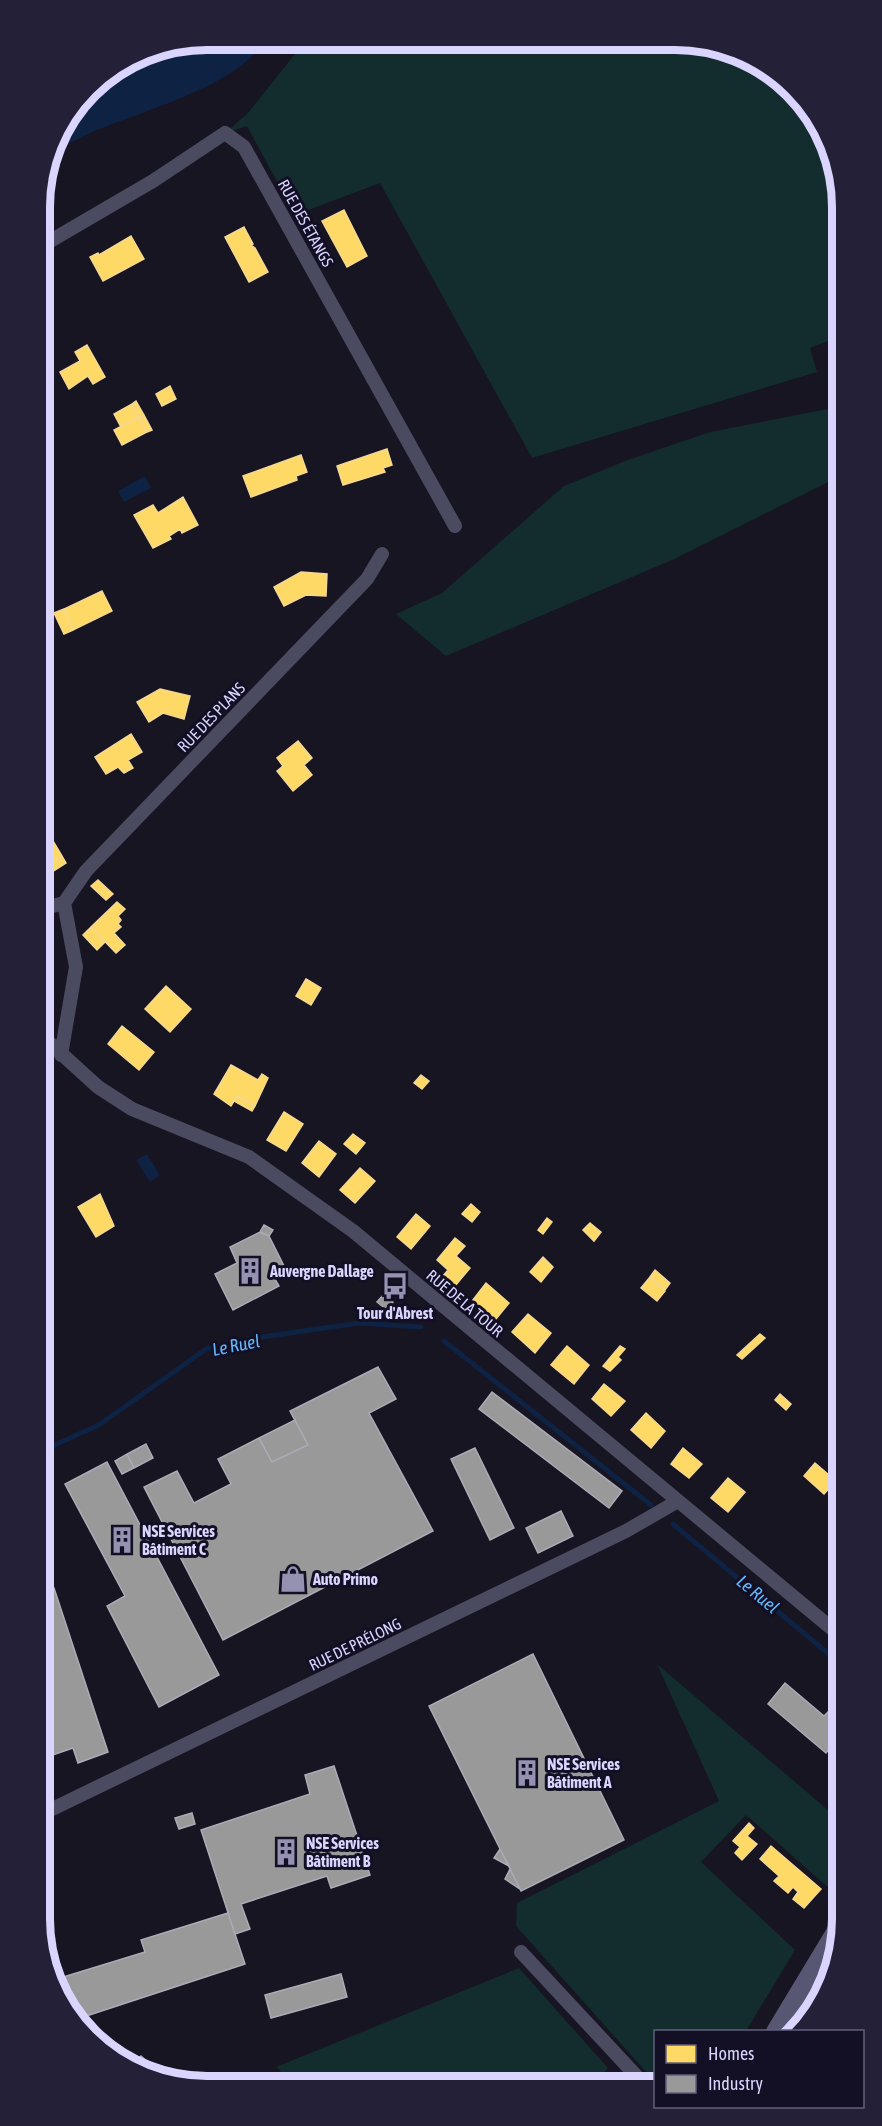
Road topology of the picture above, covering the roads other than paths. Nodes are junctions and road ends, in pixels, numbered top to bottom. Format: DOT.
graph roads {
  1 [pos="50,241"];
  2 [pos="456,526"];
  3 [pos="382,554"];
  4 [pos="64,903"];
  5 [pos="50,907"];
  6 [pos="50,1044"];
  7 [pos="61,1055"];
  8 [pos="678,1501"];
  9 [pos="832,1629"];
  10 [pos="50,1810"];
  11 [pos="830,1942"];
  12 [pos="521,1952"];
  13 [pos="777,2030"];
  14 [pos="636,2076"];
  1 -- 2 [label="street, RUE DES ÉTANGS"];
  3 -- 4 [label="street, RUE DES PLANS"];
  4 -- 5 [label="street"];
  4 -- 7 [label="street"];
  6 -- 7 [label="street, RUE DE LA TOUR"];
  7 -- 8 [label="street, RUE DE LA TOUR"];
  8 -- 9 [label="street, RUE DE LA TOUR"];
  8 -- 10 [label="street, RUE DE PRÉLONG"];
  11 -- 13 [label="main road"];
  12 -- 14 [label="street"];
}
